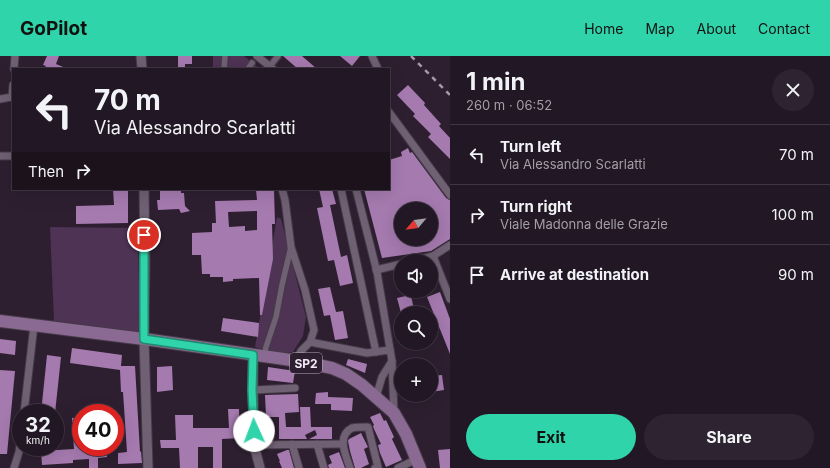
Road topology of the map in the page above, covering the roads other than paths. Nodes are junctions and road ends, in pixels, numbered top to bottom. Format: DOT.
graph roads {
  1 [pos="15,56"];
  2 [pos="141,56"];
  3 [pos="225,56"];
  4 [pos="257,56"];
  5 [pos="278,56"];
  6 [pos="372,56"];
  7 [pos="252,63"];
  8 [pos="14,68"];
  9 [pos="142,68"];
  10 [pos="224,68"];
  11 [pos="249,68"];
  12 [pos="271,68"];
  13 [pos="378,68"];
  14 [pos="12,97"];
  15 [pos="0,99"];
  16 [pos="390,113"];
  17 [pos="0,156"];
  18 [pos="12,156"];
  19 [pos="144,190"];
  20 [pos="282,190"];
  21 [pos="341,190"];
  22 [pos="356,190"];
  23 [pos="450,195"];
  24 [pos="450,245"];
  25 [pos="291,247"];
  26 [pos="436,254"];
  27 [pos="394,266"];
  28 [pos="438,269"];
  29 [pos="376,270"];
  30 [pos="450,299"];
  31 [pos="0,321"];
  32 [pos="34,325"];
  33 [pos="144,339"];
  34 [pos="310,342"];
  35 [pos="390,350"];
  36 [pos="376,352"];
  37 [pos="259,356"];
  38 [pos="296,361"];
  39 [pos="392,361"];
  40 [pos="295,388"];
  41 [pos="252,390"];
  42 [pos="376,397"];
  43 [pos="25,404"];
  44 [pos="394,413"];
  45 [pos="292,444"];
  46 [pos="317,444"];
  47 [pos="342,444"];
  48 [pos="254,445"];
  49 [pos="18,456"];
  50 [pos="418,464"];
  51 [pos="14,468"];
  52 [pos="148,468"];
  53 [pos="260,468"];
  54 [pos="299,468"];
  55 [pos="324,468"];
  56 [pos="350,468"];
  57 [pos="375,468"];
  58 [pos="398,468"];
  1 -- 8 [label="street"];
  2 -- 9 [label="street"];
  3 -- 10 [label="street"];
  4 -- 12 [label="street"];
  5 -- 12 [label="street"];
  6 -- 13 [label="street"];
  7 -- 11 [label="street"];
  14 -- 15 [label="street"];
  16 -- 23 [label="street"];
  17 -- 18 [label="street"];
  19 -- 33 [label="street"];
  20 -- 25 [label="street"];
  21 -- 36 [label="street"];
  22 -- 29 [label="street"];
  24 -- 26 [label="street"];
  25 -- 34 [label="street"];
  25 -- 37 [label="street"];
  27 -- 29 [label="street"];
  28 -- 30 [label="street"];
  29 -- 35 [label="street"];
  31 -- 32 [label="main road, SP2"];
  32 -- 33 [label="main road, SP2"];
  32 -- 43 [label="street"];
  33 -- 37 [label="main road, SP2"];
  33 -- 52 [label="street"];
  34 -- 36 [label="street"];
  34 -- 38 [label="street"];
  35 -- 36 [label="street"];
  35 -- 39 [label="street"];
  37 -- 38 [label="main road, SP2"];
  37 -- 41 [label="street"];
  38 -- 42 [label="main road, SP2"];
  39 -- 42 [label="street"];
  39 -- 44 [label="street"];
  40 -- 41 [label="street"];
  41 -- 48 [label="street"];
  42 -- 44 [label="main road, SP2"];
  44 -- 50 [label="main road, SP2"];
  45 -- 46 [label="street"];
  45 -- 48 [label="street"];
  45 -- 54 [label="street"];
  46 -- 47 [label="street"];
  46 -- 55 [label="street"];
  47 -- 56 [label="street"];
  47 -- 57 [label="street"];
  48 -- 53 [label="street"];
  49 -- 51 [label="street"];
  50 -- 58 [label="street"];
}
